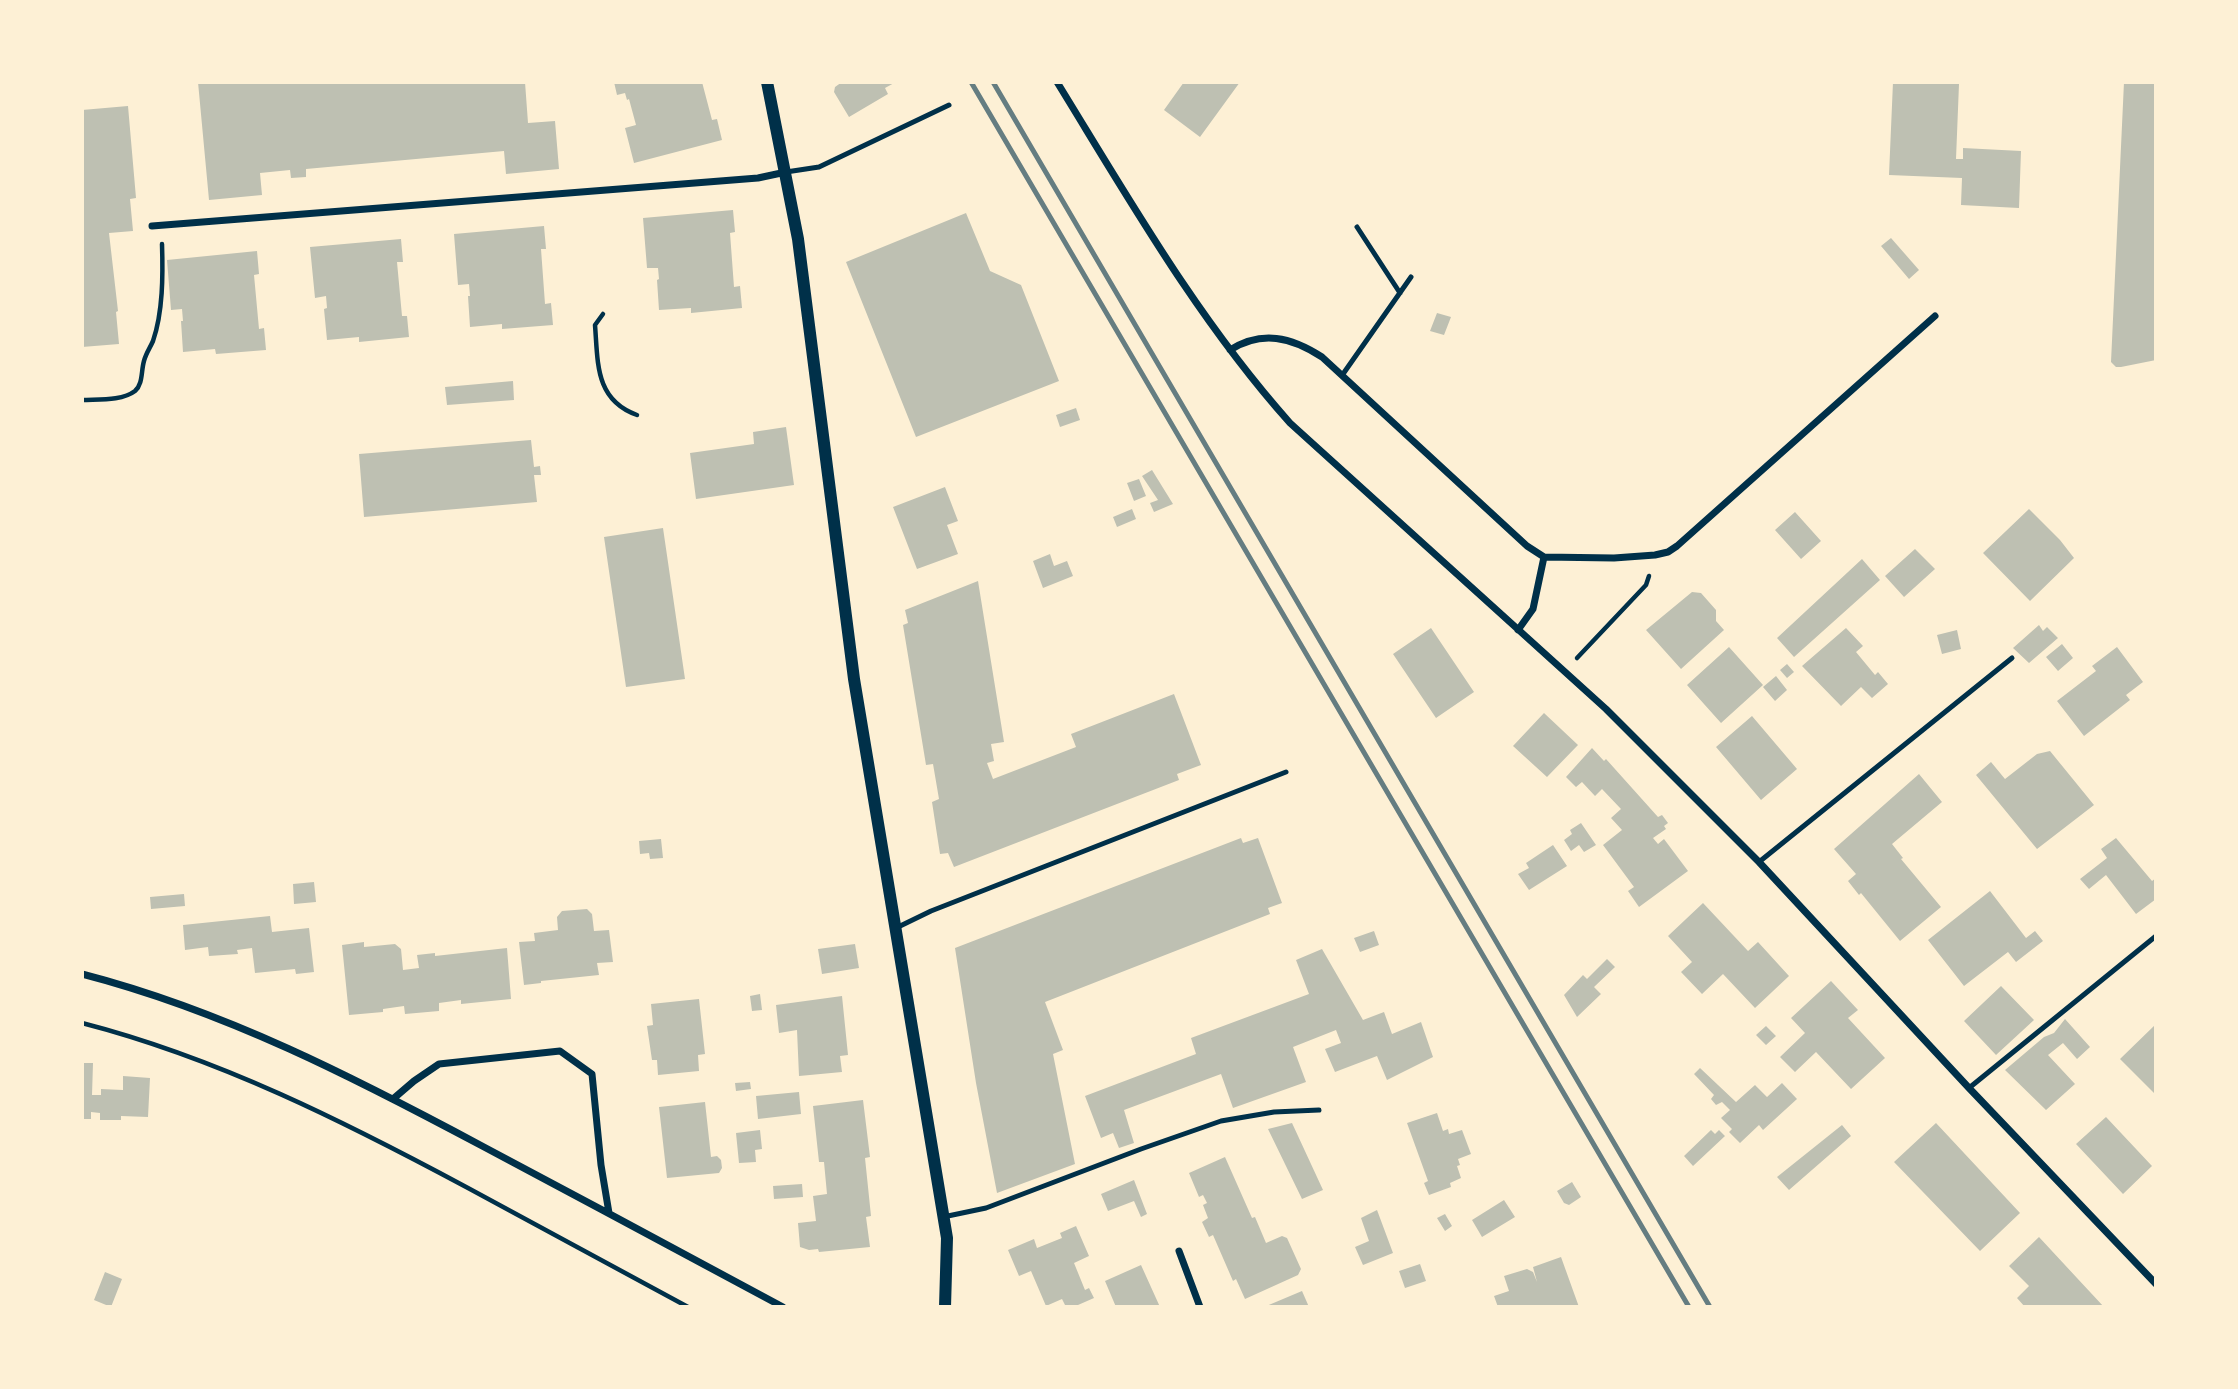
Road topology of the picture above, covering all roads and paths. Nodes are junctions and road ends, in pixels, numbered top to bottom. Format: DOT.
graph roads {
  1 [pos="767,82"];
  2 [pos="1056,82"];
  3 [pos="949,105"];
  4 [pos="786,172"];
  5 [pos="152,226"];
  6 [pos="161,226"];
  7 [pos="1357,228"];
  8 [pos="1411,277"];
  9 [pos="1401,293"];
  10 [pos="603,313"];
  11 [pos="1935,316"];
  12 [pos="1230,350"];
  13 [pos="1343,374"];
  14 [pos="82,400"];
  15 [pos="638,415"];
  16 [pos="1655,555"];
  17 [pos="1545,557"];
  18 [pos="1518,630"];
  19 [pos="2012,658"];
  20 [pos="1564,672"];
  21 [pos="1286,772"];
  22 [pos="1759,862"];
  23 [pos="895,928"];
  24 [pos="2156,936"];
  25 [pos="82,974"];
  26 [pos="82,1023"];
  27 [pos="1969,1088"];
  28 [pos="393,1099"];
  29 [pos="1319,1110"];
  30 [pos="609,1213"];
  31 [pos="943,1217"];
  32 [pos="1179,1251"];
  33 [pos="2156,1284"];
  34 [pos="688,1307"];
  35 [pos="783,1307"];
  36 [pos="944,1307"];
  37 [pos="1200,1307"];
  1 -- 4 [label="street"];
  2 -- 12 [label="street"];
  3 -- 4 [label="lane"];
  4 -- 6 [label="street"];
  4 -- 23 [label="street"];
  5 -- 6 [label="street"];
  6 -- 14 [label="path"];
  7 -- 9 [label="lane"];
  8 -- 9 [label="lane"];
  9 -- 13 [label="lane"];
  10 -- 15 [label="path"];
  11 -- 16 [label="street"];
  12 -- 13 [label="street"];
  12 -- 18 [label="street"];
  13 -- 17 [label="street"];
  16 -- 17 [label="street"];
  16 -- 20 [label="path"];
  17 -- 18 [label="street"];
  18 -- 20 [label="street"];
  19 -- 22 [label="lane"];
  20 -- 22 [label="street"];
  21 -- 23 [label="lane"];
  22 -- 27 [label="street"];
  23 -- 31 [label="street"];
  24 -- 27 [label="lane"];
  25 -- 28 [label="street"];
  26 -- 34 [label="path"];
  27 -- 33 [label="street"];
  28 -- 30 [label="street"];
  28 -- 30 [label="street"];
  29 -- 31 [label="lane"];
  30 -- 35 [label="street"];
  31 -- 36 [label="street"];
  32 -- 37 [label="street"];
}
